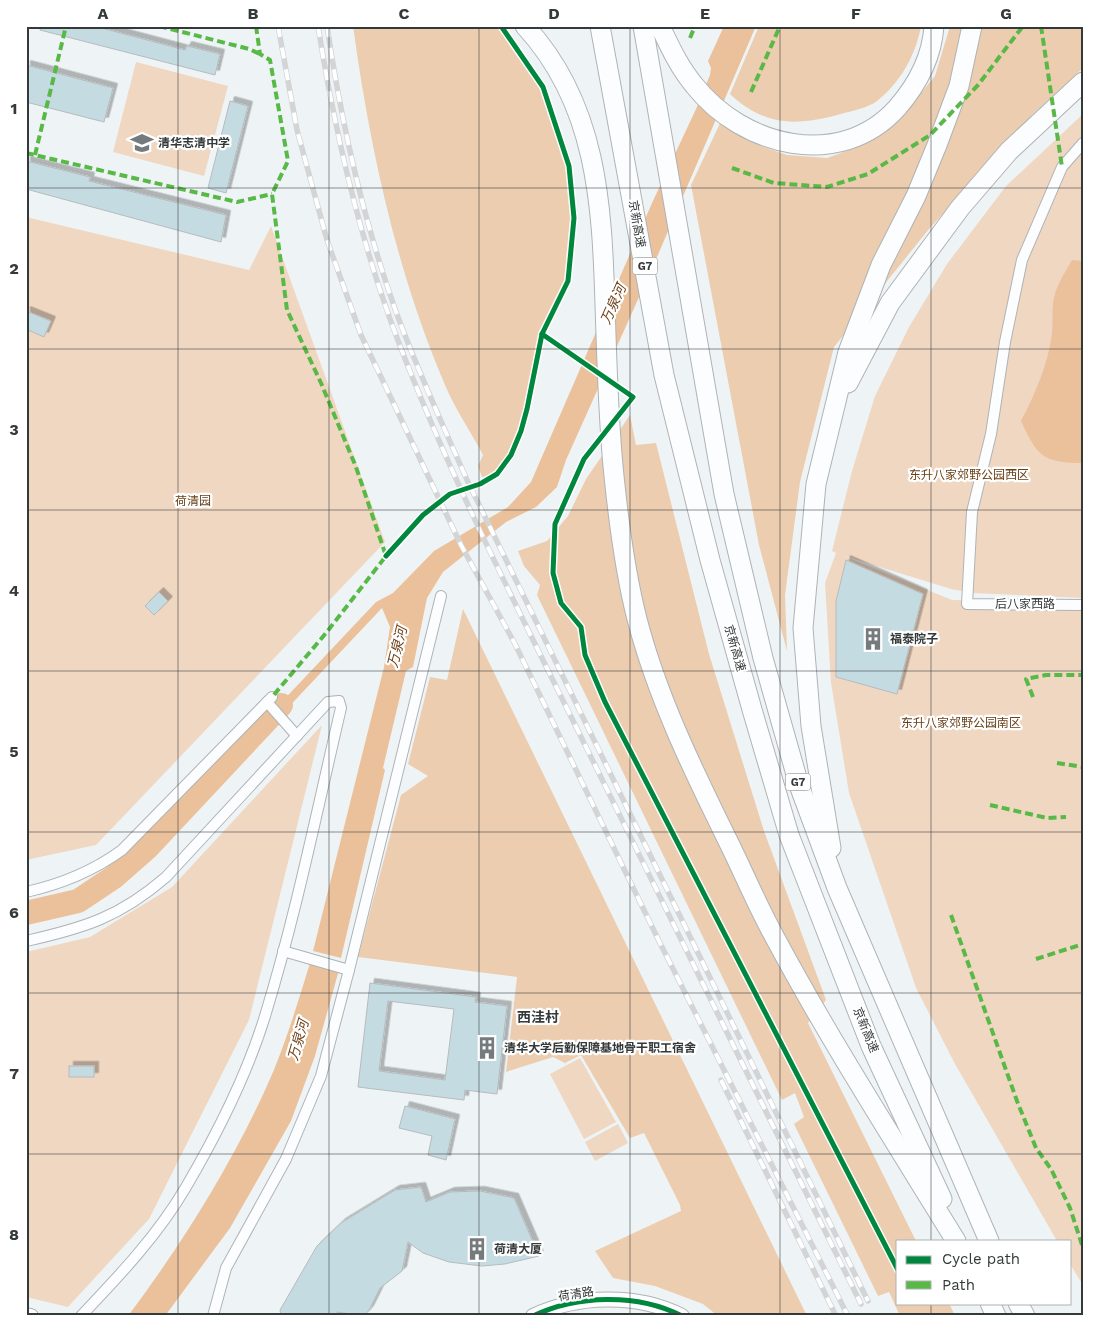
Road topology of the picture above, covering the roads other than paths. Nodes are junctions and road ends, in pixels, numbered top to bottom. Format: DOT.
graph roads {
  1 [pos="525,26"];
  2 [pos="600,26"];
  3 [pos="643,26"];
  4 [pos="660,26"];
  5 [pos="934,26"];
  6 [pos="972,26"];
  7 [pos="1083,82"];
  8 [pos="1083,143"];
  9 [pos="832,416"];
  10 [pos="441,596"];
  11 [pos="1083,605"];
  12 [pos="297,736"];
  13 [pos="837,888"];
  14 [pos="26,892"];
  15 [pos="26,941"];
  16 [pos="283,951"];
  17 [pos="350,970"];
  18 [pos="955,1240"];
  19 [pos="961,1240"];
  20 [pos="989,1240"];
  21 [pos="990,1304"];
  22 [pos="1019,1304"];
  23 [pos="26,1315"];
  24 [pos="31,1316"];
  25 [pos="81,1316"];
  26 [pos="213,1316"];
  27 [pos="533,1316"];
  28 [pos="682,1316"];
  29 [pos="996,1316"];
  30 [pos="1025,1316"];
  1 -- 18 [label="highway"];
  2 -- 19 [label="highway, 京新高速 / G7"];
  3 -- 13 [label="highway, 京新高速 / G7"];
  4 -- 5 [label="highway"];
  6 -- 9 [label="highway"];
  7 -- 9 [label="highway"];
  8 -- 11 [label="street, 后八家西路"];
  9 -- 13 [label="highway"];
  10 -- 17 [label="street"];
  12 -- 14 [label="street"];
  12 -- 15 [label="street"];
  12 -- 16 [label="street"];
  13 -- 20 [label="highway, 京新高速 / G7"];
  16 -- 17 [label="street"];
  16 -- 25 [label="street"];
  17 -- 26 [label="street"];
  21 -- 29 [label="highway"];
  22 -- 30 [label="highway"];
  23 -- 24 [label="main road"];
  27 -- 28 [label="main road, 荷清路"];
}
